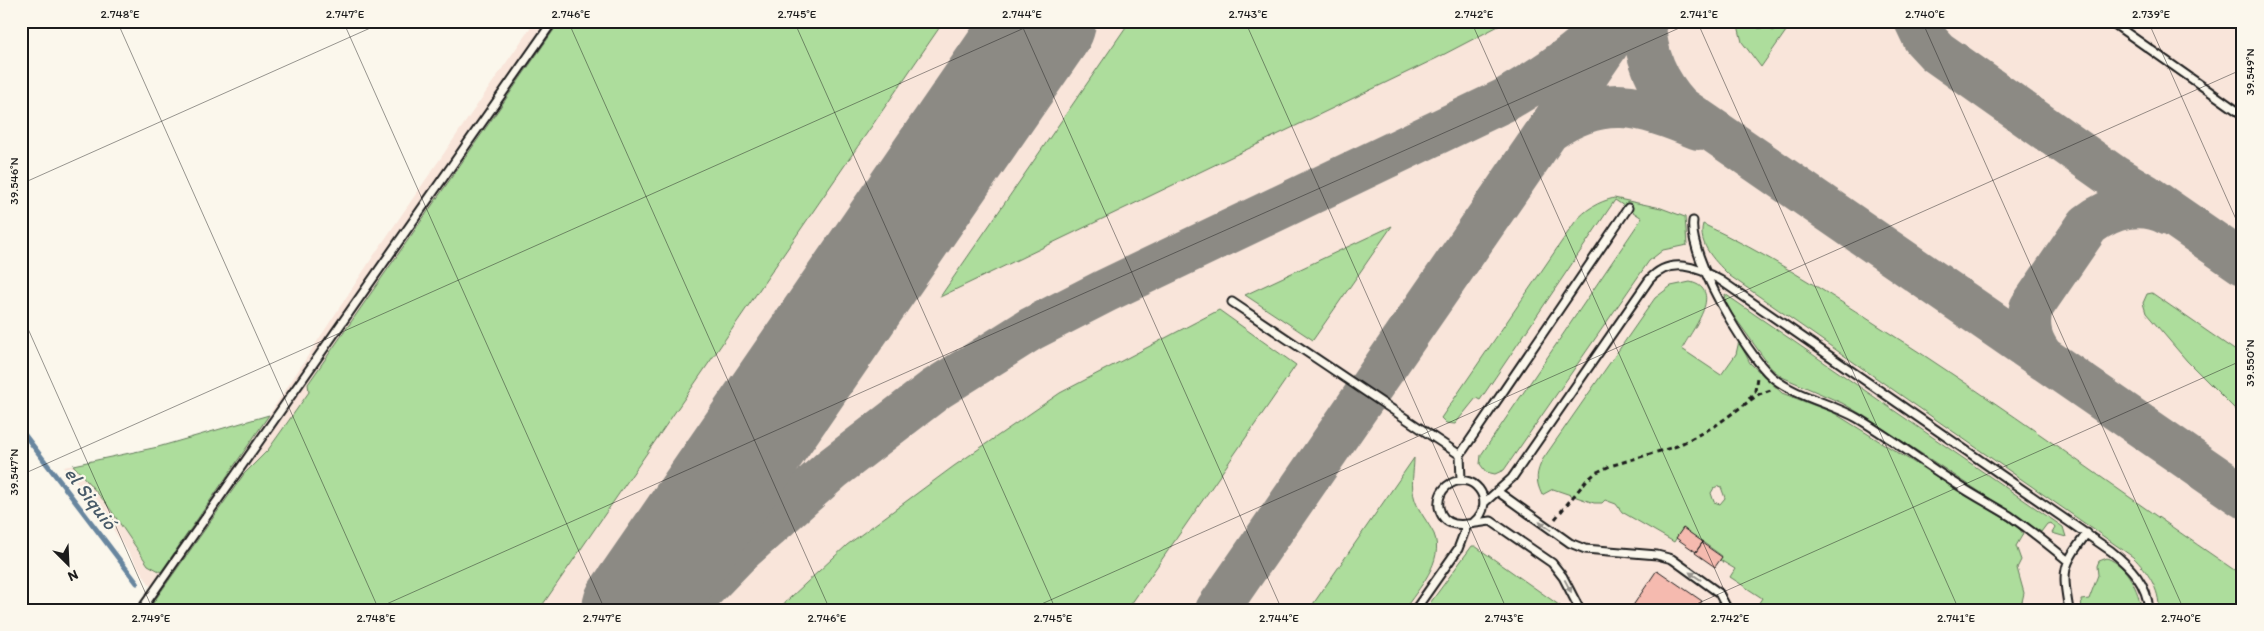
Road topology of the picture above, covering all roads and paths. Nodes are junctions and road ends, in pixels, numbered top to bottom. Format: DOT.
graph roads {
  1 [pos="553,21"];
  2 [pos="2110,21"];
  3 [pos="2243,115"];
  4 [pos="1628,208"];
  5 [pos="1693,221"];
  6 [pos="1706,272"];
  7 [pos="1232,302"];
  8 [pos="1792,389"];
  9 [pos="1460,456"];
  10 [pos="1461,480"];
  11 [pos="1497,492"];
  12 [pos="1484,503"];
  13 [pos="1470,524"];
  14 [pos="1548,528"];
  15 [pos="2087,533"];
  16 [pos="2068,560"];
  17 [pos="142,610"];
  18 [pos="1415,610"];
  19 [pos="1580,610"];
  20 [pos="1728,610"];
  21 [pos="2069,610"];
  22 [pos="2150,610"];
  1 -- 17 [label="lane"];
  2 -- 3 [label="lane"];
  4 -- 9 [label="lane"];
  5 -- 6 [label="lane"];
  6 -- 8 [label="lane"];
  6 -- 11 [label="lane"];
  6 -- 15 [label="lane"];
  7 -- 9 [label="lane"];
  8 -- 14 [label="path"];
  8 -- 16 [label="lane"];
  9 -- 10 [label="lane"];
  10 -- 12 [label="lane"];
  10 -- 13 [label="lane"];
  11 -- 12 [label="lane"];
  14 -- 11 [label="lane, one-way"];
  12 -- 13 [label="lane"];
  13 -- 18 [label="lane"];
  13 -- 19 [label="lane, one-way"];
  20 -- 14 [label="lane, one-way"];
  15 -- 16 [label="lane"];
  15 -- 22 [label="lane"];
  16 -- 21 [label="lane"];
}
